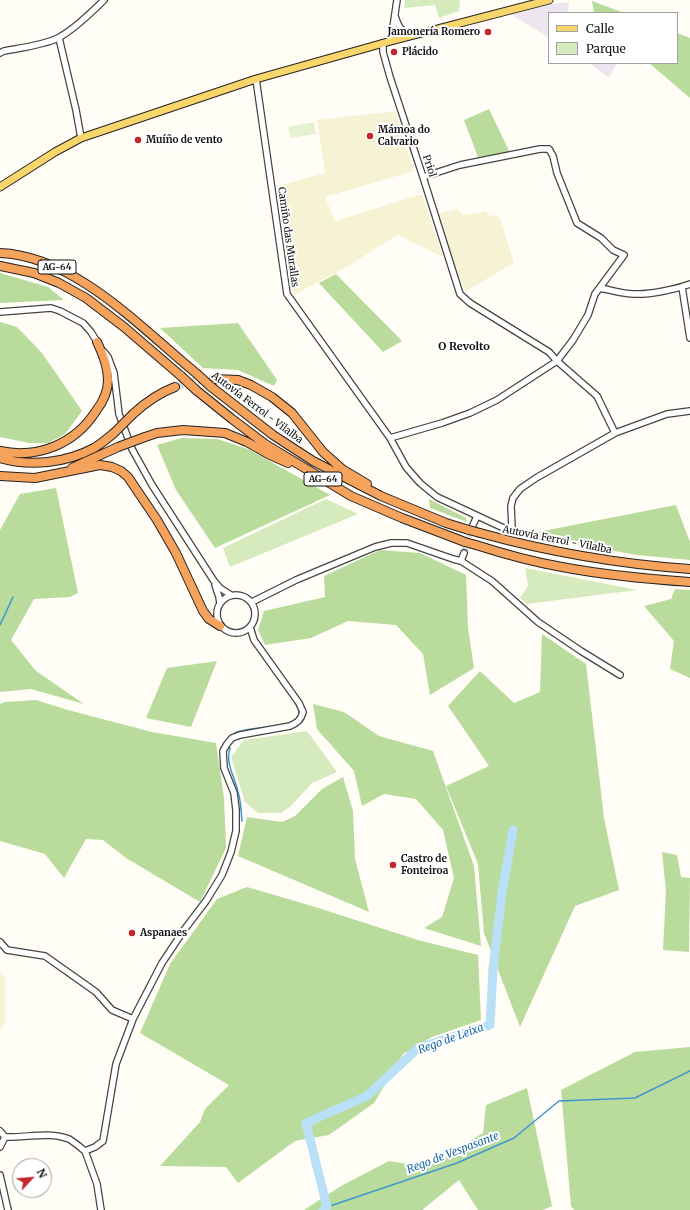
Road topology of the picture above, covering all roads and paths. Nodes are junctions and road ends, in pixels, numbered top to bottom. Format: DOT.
graph roads {
  1 [pos="104,0"];
  2 [pos="397,0"];
  3 [pos="549,0"];
  4 [pos="394,13"];
  5 [pos="398,24"];
  6 [pos="412,35"];
  7 [pos="59,38"];
  8 [pos="394,40"];
  9 [pos="383,43"];
  10 [pos="0,54"];
  11 [pos="256,78"];
  12 [pos="81,138"];
  13 [pos="423,177"];
  14 [pos="0,187"];
  15 [pos="0,252"];
  16 [pos="0,266"];
  17 [pos="690,284"];
  18 [pos="682,287"];
  19 [pos="600,288"];
  20 [pos="0,312"];
  21 [pos="690,338"];
  22 [pos="97,342"];
  23 [pos="557,361"];
  24 [pos="212,383"];
  25 [pos="175,387"];
  26 [pos="690,411"];
  27 [pos="615,433"];
  28 [pos="390,438"];
  29 [pos="0,451"];
  30 [pos="0,458"];
  31 [pos="0,476"];
  32 [pos="47,477"];
  33 [pos="323,479"];
  34 [pos="381,496"];
  35 [pos="476,516"];
  36 [pos="471,527"];
  37 [pos="464,552"];
  38 [pos="462,561"];
  39 [pos="690,568"];
  40 [pos="214,581"];
  41 [pos="690,582"];
  42 [pos="231,595"];
  43 [pos="252,602"];
  44 [pos="220,603"];
  45 [pos="220,626"];
  46 [pos="250,627"];
  47 [pos="239,633"];
  48 [pos="254,640"];
  49 [pos="620,675"];
  50 [pos="0,942"];
  51 [pos="133,1019"];
  52 [pos="0,1131"];
  53 [pos="5,1137"];
  54 [pos="0,1147"];
  55 [pos="85,1150"];
  56 [pos="0,1175"];
  57 [pos="8,1210"];
  58 [pos="101,1210"];
  1 -- 7 [label="street"];
  2 -- 4 [label="street"];
  3 -- 6 [label="main road"];
  4 -- 5 [label="street"];
  4 -- 8 [label="street"];
  5 -- 6 [label="street"];
  5 -- 8 [label="street"];
  6 -- 8 [label="main road"];
  7 -- 10 [label="street"];
  7 -- 12 [label="street"];
  8 -- 9 [label="main road"];
  9 -- 11 [label="main road"];
  9 -- 13 [label="street, Priol"];
  11 -- 12 [label="main road"];
  11 -- 28 [label="street, Camiño das Murallas"];
  12 -- 14 [label="main road"];
  13 -- 19 [label="street"];
  13 -- 23 [label="street, Priol"];
  15 -- 24 [label="highway, Autovía Ferrol - Vilalba / AG-64, bridge"];
  16 -- 33 [label="highway, Autovía Ferrol - Vilalba / AG-64, bridge"];
  17 -- 18 [label="street"];
  18 -- 19 [label="street"];
  18 -- 21 [label="street"];
  19 -- 23 [label="street"];
  20 -- 22 [label="street"];
  22 -- 29 [label="highway"];
  22 -- 40 [label="street"];
  23 -- 27 [label="street"];
  23 -- 28 [label="street"];
  24 -- 34 [label="highway, Autovía Ferrol - Vilalba / AG-64"];
  24 -- 34 [label="highway"];
  25 -- 30 [label="highway, bridge"];
  26 -- 27 [label="street"];
  27 -- 35 [label="street, Camiño das Murallas"];
  28 -- 35 [label="street, Camiño das Murallas"];
  31 -- 32 [label="highway"];
  32 -- 33 [label="highway, bridge"];
  32 -- 45 [label="highway"];
  33 -- 41 [label="highway, Autovía Ferrol - Vilalba / AG-64, bridge"];
  34 -- 36 [label="highway, Autovía Ferrol - Vilalba / AG-64"];
  35 -- 36 [label="street"];
  36 -- 39 [label="highway, Autovía Ferrol - Vilalba / AG-64, bridge"];
  37 -- 38 [label="street"];
  38 -- 43 [label="street"];
  38 -- 49 [label="street"];
  40 -- 42 [label="street"];
  40 -- 44 [label="street"];
  42 -- 43 [label="street"];
  42 -- 44 [label="street"];
  43 -- 46 [label="street"];
  44 -- 45 [label="street"];
  45 -- 47 [label="street"];
  46 -- 47 [label="street"];
  46 -- 48 [label="street"];
  47 -- 48 [label="street"];
  48 -- 51 [label="street"];
  50 -- 51 [label="street"];
  51 -- 55 [label="street"];
  52 -- 53 [label="street"];
  53 -- 54 [label="street"];
  53 -- 55 [label="street"];
  55 -- 58 [label="street"];
  56 -- 57 [label="street"];
}
